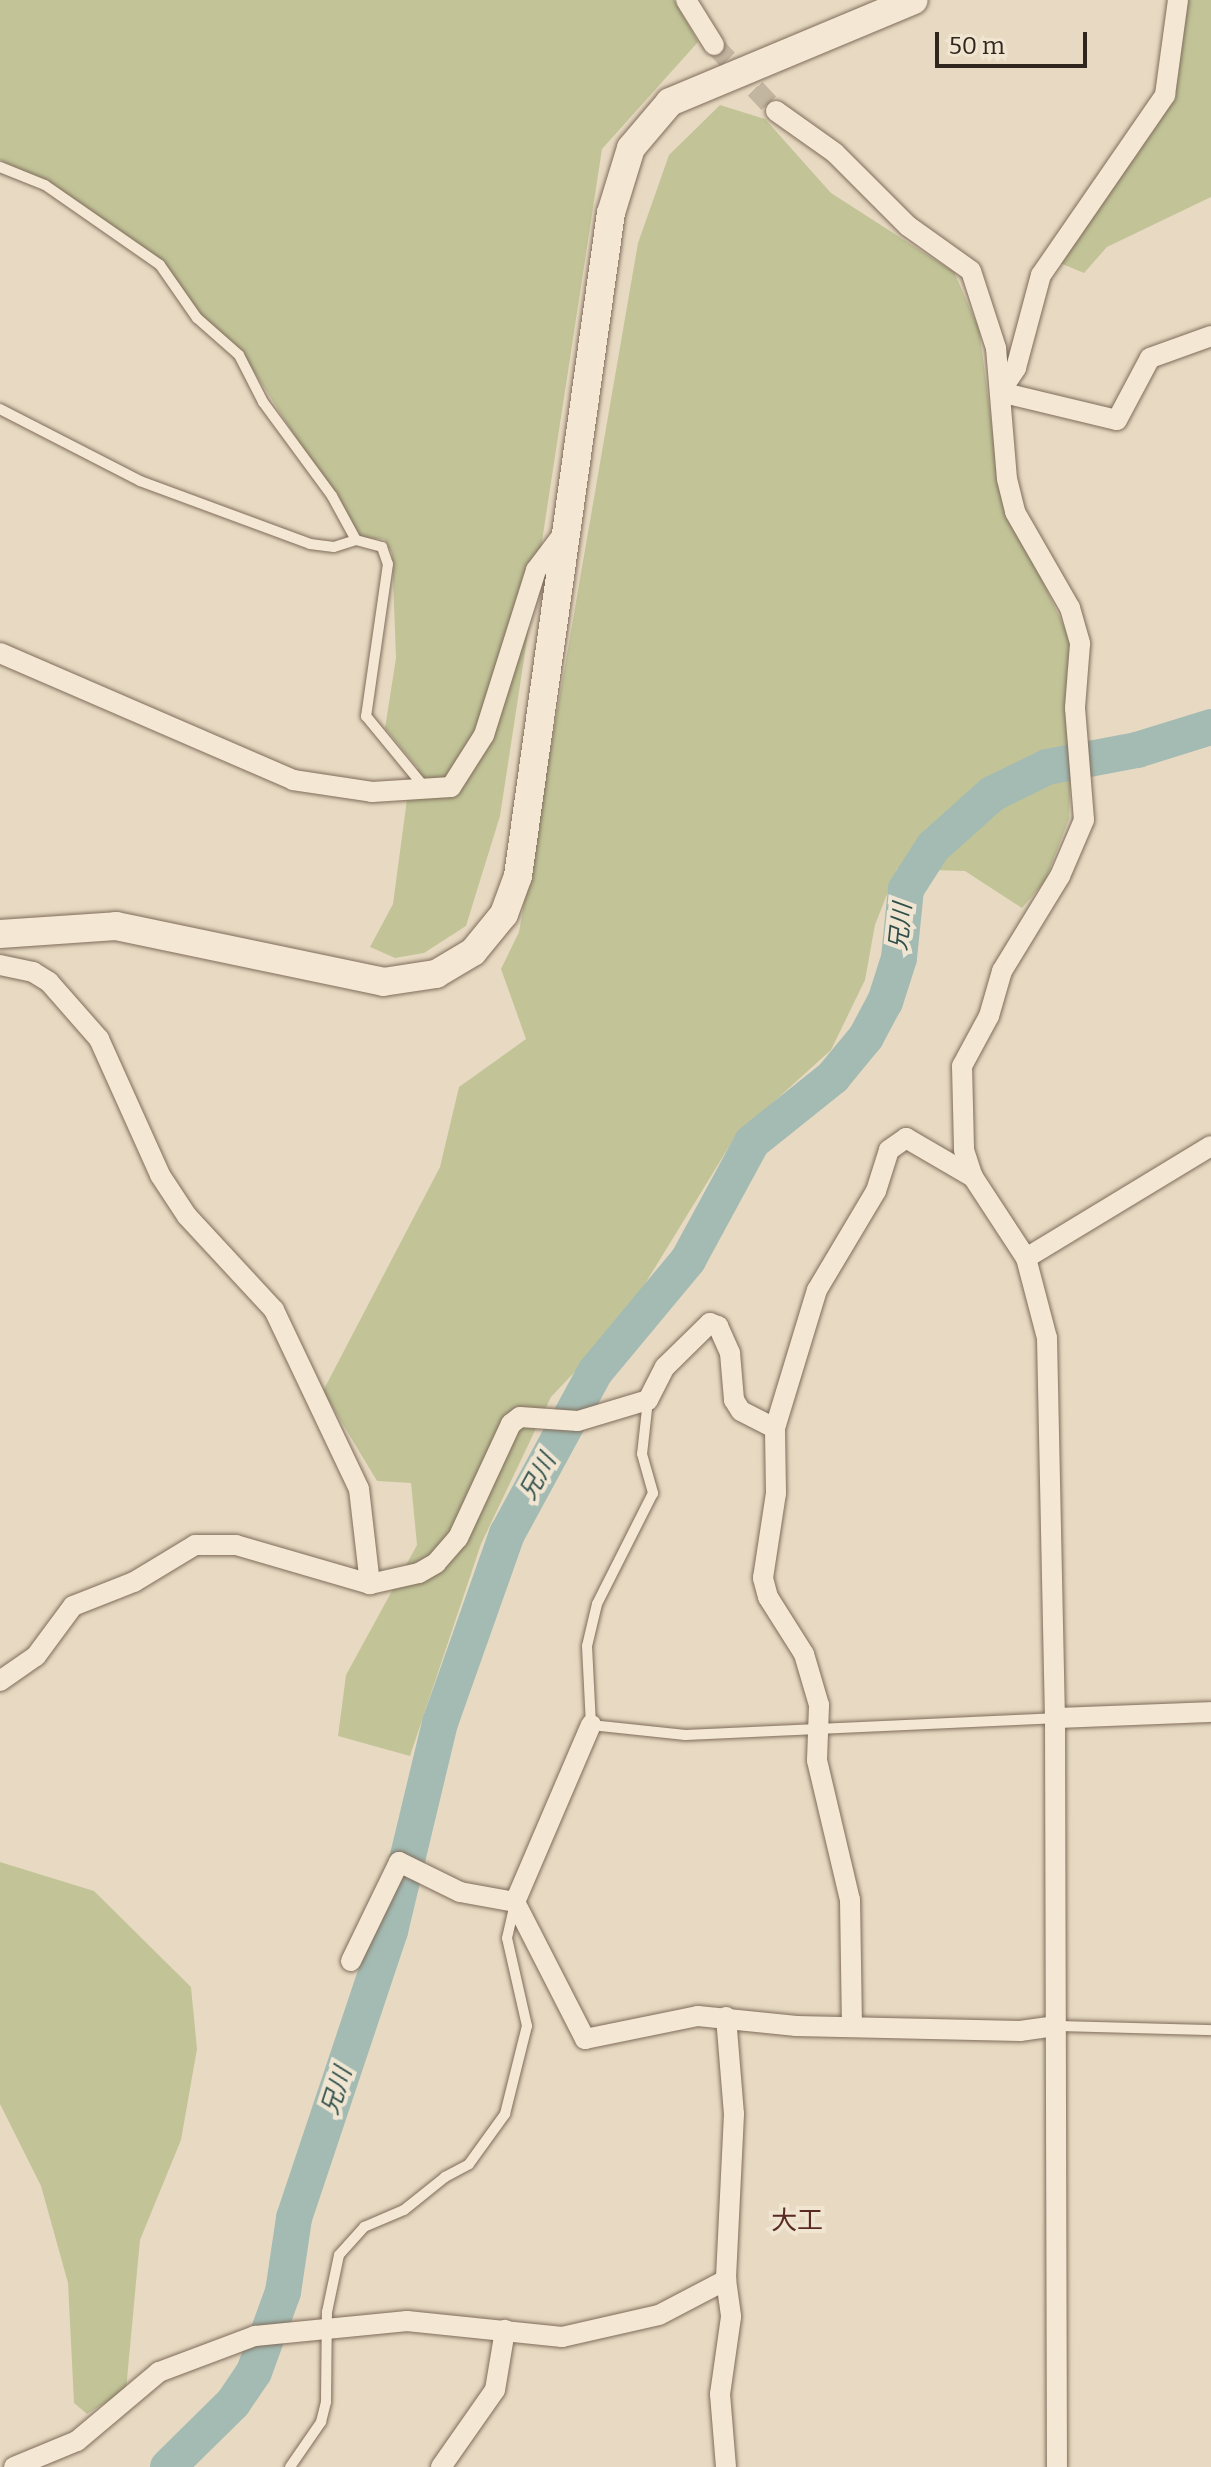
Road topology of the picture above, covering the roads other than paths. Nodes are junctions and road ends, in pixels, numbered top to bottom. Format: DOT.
graph roads {
  1 [pos="686,0"];
  2 [pos="914,0"];
  3 [pos="1178,0"];
  4 [pos="714,45"];
  5 [pos="776,111"];
  6 [pos="0,167"];
  7 [pos="1211,336"];
  8 [pos="1000,392"];
  9 [pos="0,409"];
  10 [pos="565,531"];
  11 [pos="356,540"];
  12 [pos="0,653"];
  13 [pos="428,791"];
  14 [pos="0,934"];
  15 [pos="0,965"];
  16 [pos="1211,1146"];
  17 [pos="973,1177"];
  18 [pos="1026,1258"];
  19 [pos="648,1400"];
  20 [pos="775,1428"];
  21 [pos="370,1584"];
  22 [pos="0,1681"];
  23 [pos="1211,1712"];
  24 [pos="1055,1718"];
  25 [pos="591,1725"];
  26 [pos="820,1727"];
  27 [pos="515,1902"];
  28 [pos="351,1961"];
  29 [pos="726,2017"];
  30 [pos="1055,2026"];
  31 [pos="852,2027"];
  32 [pos="1211,2030"];
  33 [pos="726,2280"];
  34 [pos="326,2330"];
  35 [pos="505,2330"];
  36 [pos="14,2467"];
  37 [pos="290,2467"];
  38 [pos="441,2467"];
  39 [pos="726,2467"];
  40 [pos="1057,2467"];
  1 -- 4 [label="street"];
  2 -- 10 [label="street"];
  3 -- 8 [label="street"];
  5 -- 8 [label="street"];
  6 -- 11 [label="lane"];
  7 -- 8 [label="street"];
  8 -- 17 [label="street"];
  9 -- 11 [label="lane"];
  10 -- 13 [label="street"];
  10 -- 14 [label="street"];
  11 -- 13 [label="lane"];
  12 -- 13 [label="street"];
  15 -- 21 [label="street"];
  16 -- 18 [label="street"];
  17 -- 18 [label="street"];
  17 -- 20 [label="street"];
  18 -- 24 [label="street"];
  19 -- 20 [label="street"];
  19 -- 21 [label="street"];
  19 -- 25 [label="lane"];
  20 -- 26 [label="street"];
  21 -- 22 [label="street"];
  23 -- 24 [label="street"];
  24 -- 26 [label="lane"];
  24 -- 30 [label="street"];
  25 -- 26 [label="lane"];
  25 -- 27 [label="street"];
  26 -- 31 [label="street"];
  27 -- 28 [label="street"];
  27 -- 29 [label="street"];
  27 -- 34 [label="lane"];
  29 -- 31 [label="street"];
  29 -- 33 [label="street"];
  30 -- 31 [label="street"];
  30 -- 32 [label="lane"];
  30 -- 40 [label="street"];
  33 -- 35 [label="street"];
  33 -- 39 [label="street"];
  34 -- 35 [label="street"];
  34 -- 36 [label="street"];
  34 -- 37 [label="lane"];
  35 -- 38 [label="street"];
}
